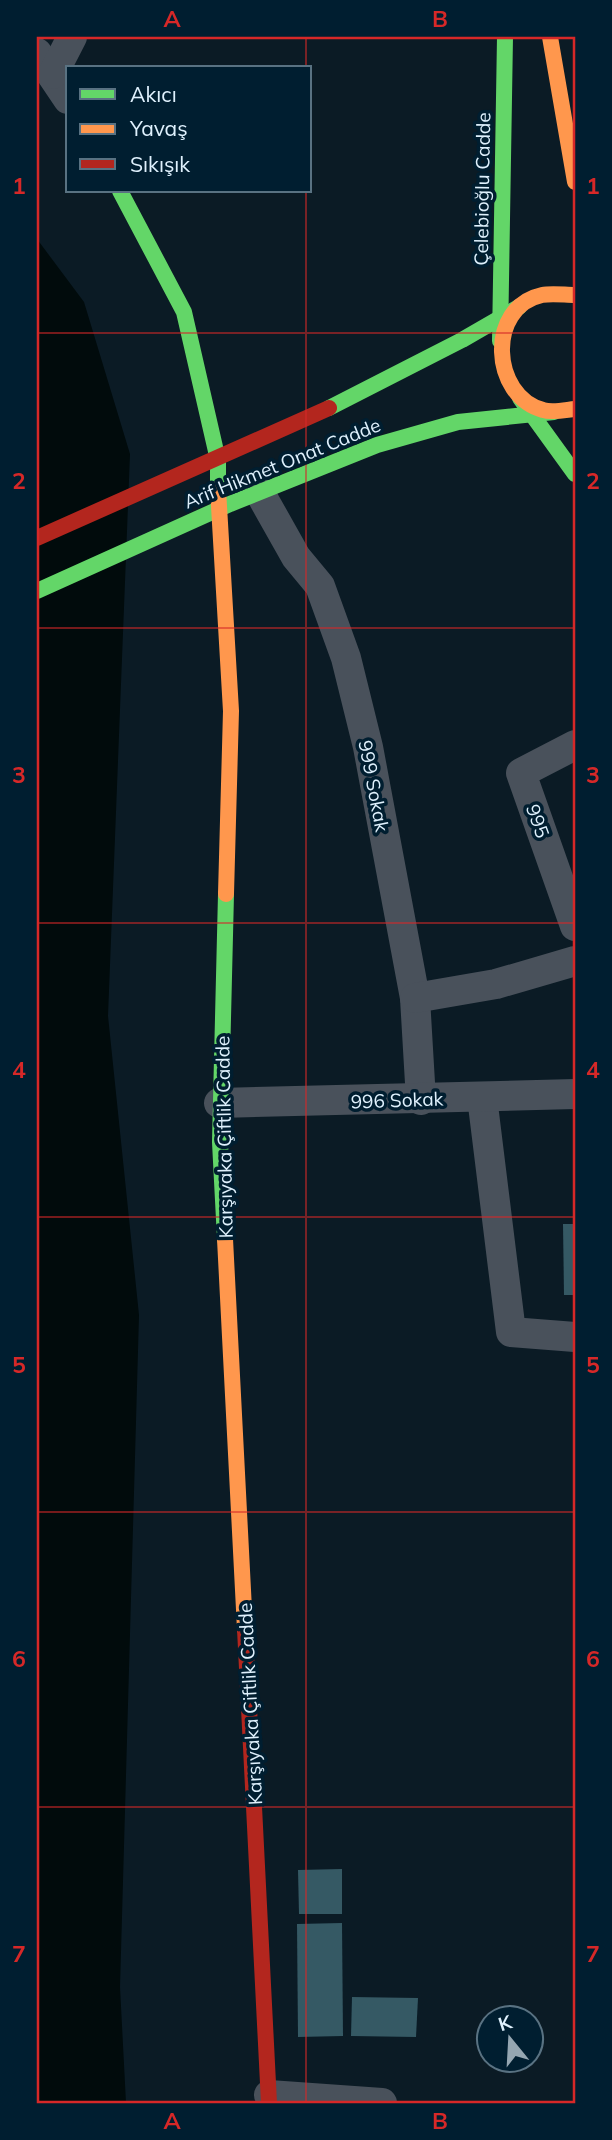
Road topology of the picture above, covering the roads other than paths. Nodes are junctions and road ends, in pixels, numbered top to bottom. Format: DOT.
graph roads {
  1 [pos="72,37"];
  2 [pos="505,37"];
  3 [pos="550,37"];
  4 [pos="45,63"];
  5 [pos="66,96"];
  6 [pos="575,182"];
  7 [pos="121,192"];
  8 [pos="575,295"];
  9 [pos="519,307"];
  10 [pos="500,319"];
  11 [pos="500,341"];
  12 [pos="519,397"];
  13 [pos="575,409"];
  14 [pos="554,412"];
  15 [pos="533,415"];
  16 [pos="218,460"];
  17 [pos="575,474"];
  18 [pos="260,493"];
  19 [pos="218,509"];
  20 [pos="37,538"];
  21 [pos="37,591"];
  22 [pos="575,745"];
  23 [pos="575,926"];
  24 [pos="575,961"];
  25 [pos="415,998"];
  26 [pos="575,1094"];
  27 [pos="482,1097"];
  28 [pos="421,1100"];
  29 [pos="219,1104"];
  30 [pos="575,1337"];
  31 [pos="270,2099"];
  32 [pos="382,2103"];
  1 -- 4 [label="street"];
  2 -- 10 [label="main road, Çelebioğlu Cadde"];
  3 -- 6 [label="main road"];
  4 -- 5 [label="street"];
  7 -- 16 [label="main road, Karşıyaka Çiftlik Cadde"];
  8 -- 9 [label="main road, Arif Hikmet Onat Cadde"];
  9 -- 10 [label="main road, Arif Hikmet Onat Cadde"];
  9 -- 11 [label="main road"];
  10 -- 11 [label="main road, Çelebioğlu Cadde"];
  10 -- 16 [label="main road, Arif Hikmet Onat Cadde"];
  11 -- 12 [label="main road, Çelebioğlu Cadde"];
  12 -- 14 [label="main road"];
  12 -- 15 [label="main road"];
  13 -- 14 [label="main road, Arif Hikmet Onat Cadde"];
  14 -- 15 [label="main road, Arif Hikmet Onat Cadde"];
  15 -- 17 [label="main road"];
  15 -- 18 [label="main road, Arif Hikmet Onat Cadde"];
  16 -- 19 [label="main road, Karşıyaka Çiftlik Cadde"];
  16 -- 20 [label="main road, Arif Hikmet Onat Cadde"];
  18 -- 19 [label="main road, Arif Hikmet Onat Cadde"];
  18 -- 25 [label="street, 999 Sokak"];
  19 -- 21 [label="main road, Arif Hikmet Onat Cadde"];
  19 -- 29 [label="main road, Karşıyaka Çiftlik Cadde"];
  22 -- 23 [label="street, 995"];
  24 -- 25 [label="street"];
  25 -- 28 [label="street, 999 Sokak"];
  26 -- 27 [label="street, 996 Sokak"];
  27 -- 28 [label="street, 996 Sokak"];
  27 -- 30 [label="street"];
  28 -- 29 [label="street, 996 Sokak"];
  29 -- 31 [label="main road, Karşıyaka Çiftlik Cadde"];
  31 -- 32 [label="street"];
}
